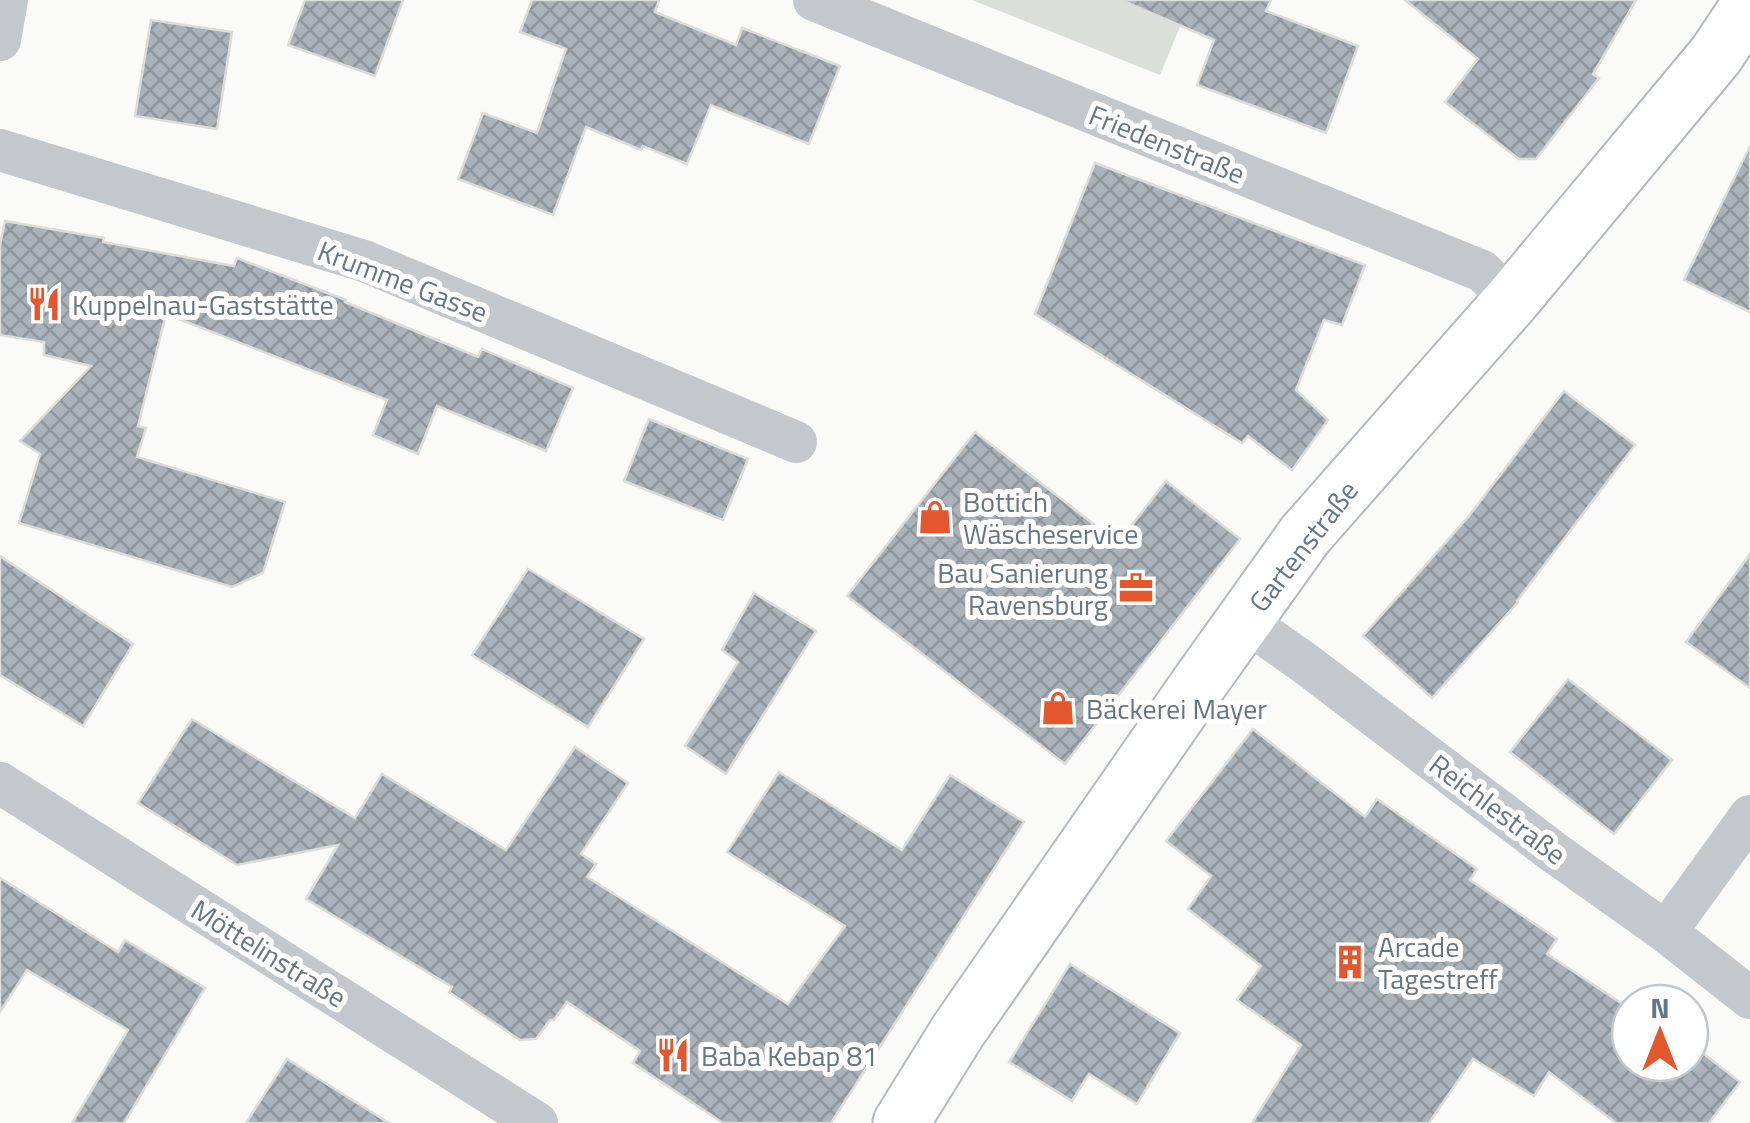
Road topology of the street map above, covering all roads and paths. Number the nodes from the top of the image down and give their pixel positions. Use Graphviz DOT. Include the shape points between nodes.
graph roads {
  1 [pos="7,0"];
  2 [pos="814,0"];
  3 [pos="1750,4"];
  4 [pos="0,40"];
  5 [pos="0,150"];
  6 [pos="1512,300"];
  7 [pos="796,442"];
  8 [pos="1245,621"];
  9 [pos="0,783"];
  10 [pos="1750,816"];
  11 [pos="1666,932"];
  12 [pos="1750,998"];
  13 [pos="537,1123"];
  14 [pos="901,1123"];
  1 -- 4 [label="street"];
  2 -- 6 [label="street, Friedenstraße" via="1482,271"];
  3 -- 6 [label="main road, Gartenstraße"];
  5 -- 7 [label="street, Krumme Gasse" via="364,261"];
  6 -- 8 [label="main road, Gartenstraße" via="1305,534"];
  8 -- 11 [label="street, Reichlestraße"];
  8 -- 14 [label="main road, Gartenstraße"];
  9 -- 13 [label="street, Möttelinstraße"];
  10 -- 11 [label="street"];
  11 -- 12 [label="street, Reichlestraße"];
}
